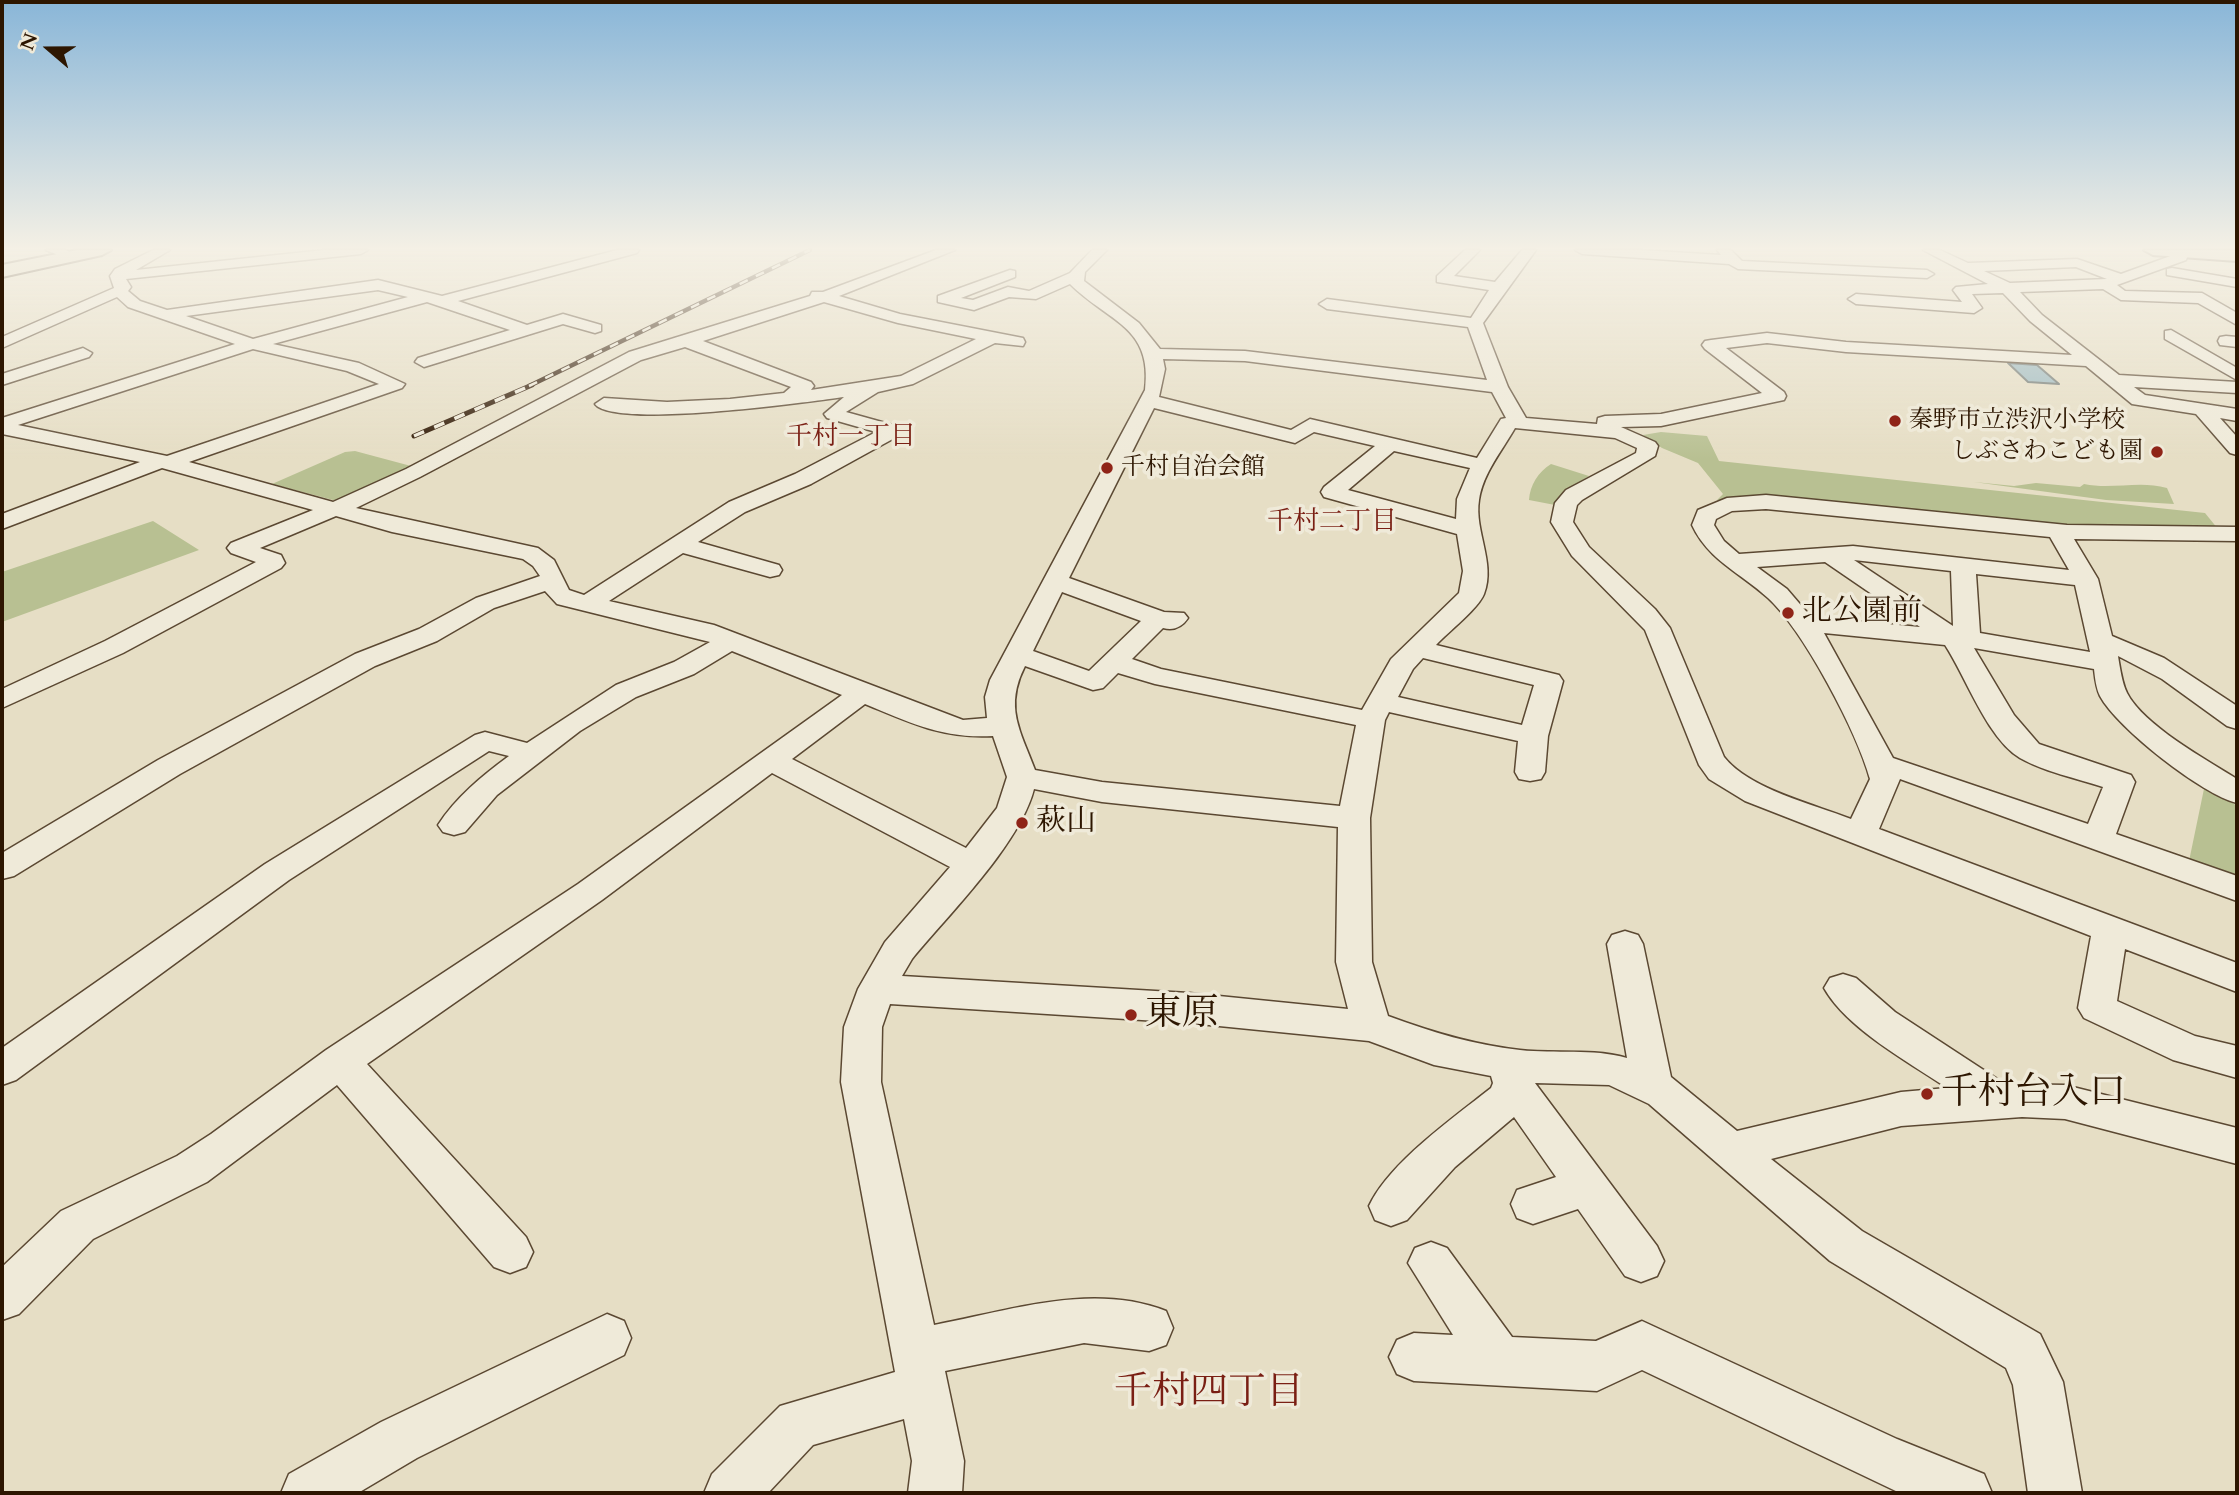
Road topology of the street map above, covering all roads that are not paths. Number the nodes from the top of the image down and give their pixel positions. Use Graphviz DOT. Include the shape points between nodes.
graph roads {
  1 [pos="57,320"];
  2 [pos="185,320"];
  3 [pos="342,320"];
  4 [pos="394,320"];
  5 [pos="495,320"];
  6 [pos="560,320"];
  7 [pos="566,320"];
  8 [pos="758,320"];
  9 [pos="907,320"];
  10 [pos="1125,320"];
  11 [pos="1450,320"];
  12 [pos="1477,320"];
  13 [pos="2038,320"];
  14 [pos="1475,323"];
  15 [pos="595,328"];
  16 [pos="525,330"];
  17 [pos="971,333"];
  18 [pos="2171,335"];
  19 [pos="993,337"];
  20 [pos="686,341"];
  21 [pos="1017,342"];
  22 [pos="2,343"];
  23 [pos="252,344"];
  24 [pos="2151,344"];
  25 [pos="2188,345"];
  26 [pos="289,353"];
  27 [pos="83,354"];
  28 [pos="1156,354"];
  29 [pos="2088,361"];
  30 [pos="424,362"];
  31 [pos="2227,367"];
  32 [pos="2,380"];
  33 [pos="2114,380"];
  34 [pos="1499,387"];
  35 [pos="2237,387"];
  36 [pos="790,397"];
  37 [pos="1151,401"];
  38 [pos="604,404"];
  39 [pos="2203,411"];
  40 [pos="2237,415"];
  41 [pos="1516,419"];
  42 [pos="2,426"];
  43 [pos="38,435"];
  44 [pos="1391,443"];
  45 [pos="2,444"];
  46 [pos="2237,449"];
  47 [pos="165,462"];
  48 [pos="1482,465"];
  49 [pos="335,509"];
  50 [pos="2,522"];
  51 [pos="1470,530"];
  52 [pos="2058,531"];
  53 [pos="2237,534"];
  54 [pos="682,545"];
  55 [pos="1829,554"];
  56 [pos="1735,561"];
  57 [pos="1963,566"];
  58 [pos="770,570"];
  59 [pos="2086,579"];
  60 [pos="553,580"];
  61 [pos="1058,582"];
  62 [pos="586,605"];
  63 [pos="1806,624"];
  64 [pos="1961,639"];
  65 [pos="731,641"];
  66 [pos="1418,648"];
  67 [pos="2102,651"];
  68 [pos="1017,654"];
  69 [pos="1113,662"];
  70 [pos="861,694"];
  71 [pos="2,700"];
  72 [pos="1376,711"];
  73 [pos="2237,720"];
  74 [pos="1004,726"];
  75 [pos="1533,736"];
  76 [pos="530,753"];
  77 [pos="770,760"];
  78 [pos="1881,765"];
  79 [pos="1530,772"];
  80 [pos="1022,777"];
  81 [pos="2231,786"];
  82 [pos="1354,818"];
  83 [pos="454,825"];
  84 [pos="1860,834"];
  85 [pos="2098,839"];
  86 [pos="971,863"];
  87 [pos="2,868"];
  88 [pos="2237,889"];
  89 [pos="2110,930"];
  90 [pos="1625,944"];
  91 [pos="2237,978"];
  92 [pos="1843,988"];
  93 [pos="877,989"];
  94 [pos="1372,1026"];
  95 [pos="340,1061"];
  96 [pos="2237,1062"];
  97 [pos="2,1069"];
  98 [pos="1511,1075"];
  99 [pos="1653,1087"];
  100 [pos="1999,1102"];
  101 [pos="2237,1146"];
  102 [pos="1730,1152"];
  103 [pos="1587,1187"];
  104 [pos="1533,1205"];
  105 [pos="1391,1206"];
  106 [pos="510,1252"];
  107 [pos="1641,1261"];
  108 [pos="1431,1263"];
  109 [pos="2,1298"];
  110 [pos="1149,1328"];
  111 [pos="607,1338"];
  112 [pos="1414,1357"];
  113 [pos="1500,1362"];
  114 [pos="920,1371"];
  115 [pos="307,1493"];
  116 [pos="731,1493"];
  117 [pos="935,1493"];
  118 [pos="1965,1493"];
  119 [pos="2056,1493"];
  1 -- 22 [label="street"];
  2 -- 23 [label="street"];
  3 -- 23 [label="street"];
  4 -- 26 [label="street"];
  5 -- 16 [label="street"];
  6 -- 16 [label="street"];
  7 -- 15 [label="street"];
  8 -- 20 [label="street"];
  9 -- 17 [label="street"];
  10 -- 28 [label="street"];
  11 -- 14 [label="street"];
  12 -- 14 [label="street"];
  13 -- 29 [label="street"];
  14 -- 34 [label="street"];
  16 -- 30 [label="street"];
  17 -- 19 [label="street"];
  17 -- 36 [label="street" via="856,390"];
  18 -- 25 [label="street"];
  19 -- 21 [label="street"];
  19 -- 54 [label="street" via="907,380 872,388 838,408 834,414 838,416 893,431 803,479 737,507"];
  20 -- 36 [label="street" via="805,386"];
  20 -- 49 [label="street" via="635,356 480,439"];
  23 -- 26 [label="street"];
  23 -- 42 [label="street"];
  24 -- 25 [label="street"];
  25 -- 31 [label="street"];
  26 -- 47 [label="street" via="353,367 396,384"];
  27 -- 32 [label="street"];
  28 -- 34 [label="street" via="1245,356"];
  28 -- 37 [label="street"];
  29 -- 33 [label="street"];
  29 -- 41 [label="street" via="1767,338 1711,345 1777,396 1661,420"];
  33 -- 35 [label="street"];
  33 -- 39 [label="street" via="2148,404"];
  34 -- 41 [label="street"];
  36 -- 38 [label="street" via="666,410"];
  37 -- 44 [label="street" via="1295,437 1310,425"];
  37 -- 61 [label="street"];
  39 -- 40 [label="street"];
  39 -- 46 [label="street"];
  41 -- 48 [label="street" via="1508,423"];
  41 -- 84 [label="street" via="1542,428 1619,434 1648,446 1645,456 1566,503 1562,522 1567,534 1657,628 1703,745 1720,772 1756,794"];
  42 -- 43 [label="street"];
  43 -- 45 [label="street"];
  43 -- 47 [label="street"];
  44 -- 48 [label="street"];
  44 -- 51 [label="street" via="1332,492"];
  47 -- 49 [label="street"];
  47 -- 50 [label="street"];
  48 -- 51 [label="street" via="1468,501"];
  49 -- 60 [label="street" via="530,553 542,558"];
  49 -- 71 [label="street" via="239,548 273,560 267,569"];
  51 -- 66 [label="street" via="1476,559 1471,595"];
  52 -- 53 [label="street"];
  52 -- 56 [label="street" via="1745,502 1720,507 1703,520 1710,540"];
  52 -- 59 [label="street"];
  54 -- 58 [label="street"];
  54 -- 62 [label="street"];
  55 -- 56 [label="street"];
  55 -- 57 [label="street"];
  55 -- 64 [label="street"];
  56 -- 63 [label="street"];
  57 -- 59 [label="street"];
  57 -- 64 [label="street"];
  59 -- 67 [label="street"];
  60 -- 62 [label="street" via="558,594"];
  60 -- 87 [label="street" via="485,603 428,635 365,660 169,767"];
  61 -- 68 [label="street"];
  61 -- 69 [label="street" via="1169,616"];
  62 -- 65 [label="street" via="672,622"];
  63 -- 64 [label="street"];
  63 -- 78 [label="street"];
  64 -- 67 [label="street"];
  64 -- 85 [label="street" via="1994,705 2026,750 2120,782"];
  65 -- 70 [label="street"];
  65 -- 76 [label="street" via="684,668 626,691"];
  66 -- 72 [label="street" via="1401,665"];
  66 -- 75 [label="street" via="1549,681"];
  67 -- 73 [label="street" via="2120,646 2196,687"];
  67 -- 81 [label="street" via="2113,694 2124,709 2161,743"];
  68 -- 69 [label="street" via="1093,682"];
  68 -- 74 [label="street" via="999,698"];
  69 -- 72 [label="street" via="1155,676 1210,681"];
  70 -- 74 [label="street" via="945,726"];
  70 -- 77 [label="street"];
  72 -- 75 [label="street"];
  72 -- 82 [label="street"];
  74 -- 80 [label="street"];
  75 -- 79 [label="street"];
  76 -- 83 [label="street" via="486,788"];
  76 -- 97 [label="street" via="485,741 304,854"];
  77 -- 86 [label="street"];
  77 -- 95 [label="street" via="590,892"];
  78 -- 84 [label="street" via="1885,779"];
  78 -- 85 [label="street"];
  80 -- 82 [label="street" via="1102,792"];
  80 -- 86 [label="street" via="1013,809"];
  82 -- 94 [label="street" via="1354,962"];
  84 -- 89 [label="street"];
  85 -- 88 [label="street"];
  86 -- 93 [label="street" via="898,951"];
  89 -- 91 [label="street"];
  89 -- 96 [label="street" via="2096,1008 2187,1049"];
  90 -- 99 [label="street"];
  92 -- 100 [label="street" via="1881,1023"];
  93 -- 94 [label="street" via="1189,1008"];
  93 -- 114 [label="street" via="863,1027 861,1082"];
  94 -- 98 [label="street"];
  95 -- 106 [label="street"];
  95 -- 109 [label="street" via="192,1169 77,1225"];
  98 -- 99 [label="street" via="1609,1069"];
  98 -- 103 [label="street"];
  98 -- 105 [label="street" via="1505,1100 1440,1154"];
  99 -- 102 [label="street"];
  100 -- 101 [label="street" via="2065,1102"];
  100 -- 102 [label="street" via="1901,1109"];
  102 -- 119 [label="street" via="1846,1246 2023,1351 2038,1382"];
  103 -- 104 [label="street"];
  103 -- 107 [label="street"];
  108 -- 113 [label="street"];
  110 -- 114 [label="street" via="1084,1320"];
  111 -- 115 [label="street" via="399,1440"];
  112 -- 113 [label="street"];
  113 -- 118 [label="street" via="1597,1366 1642,1345 1883,1460"];
  114 -- 116 [label="street" via="798,1424"];
  114 -- 117 [label="street" via="938,1461"];
}
